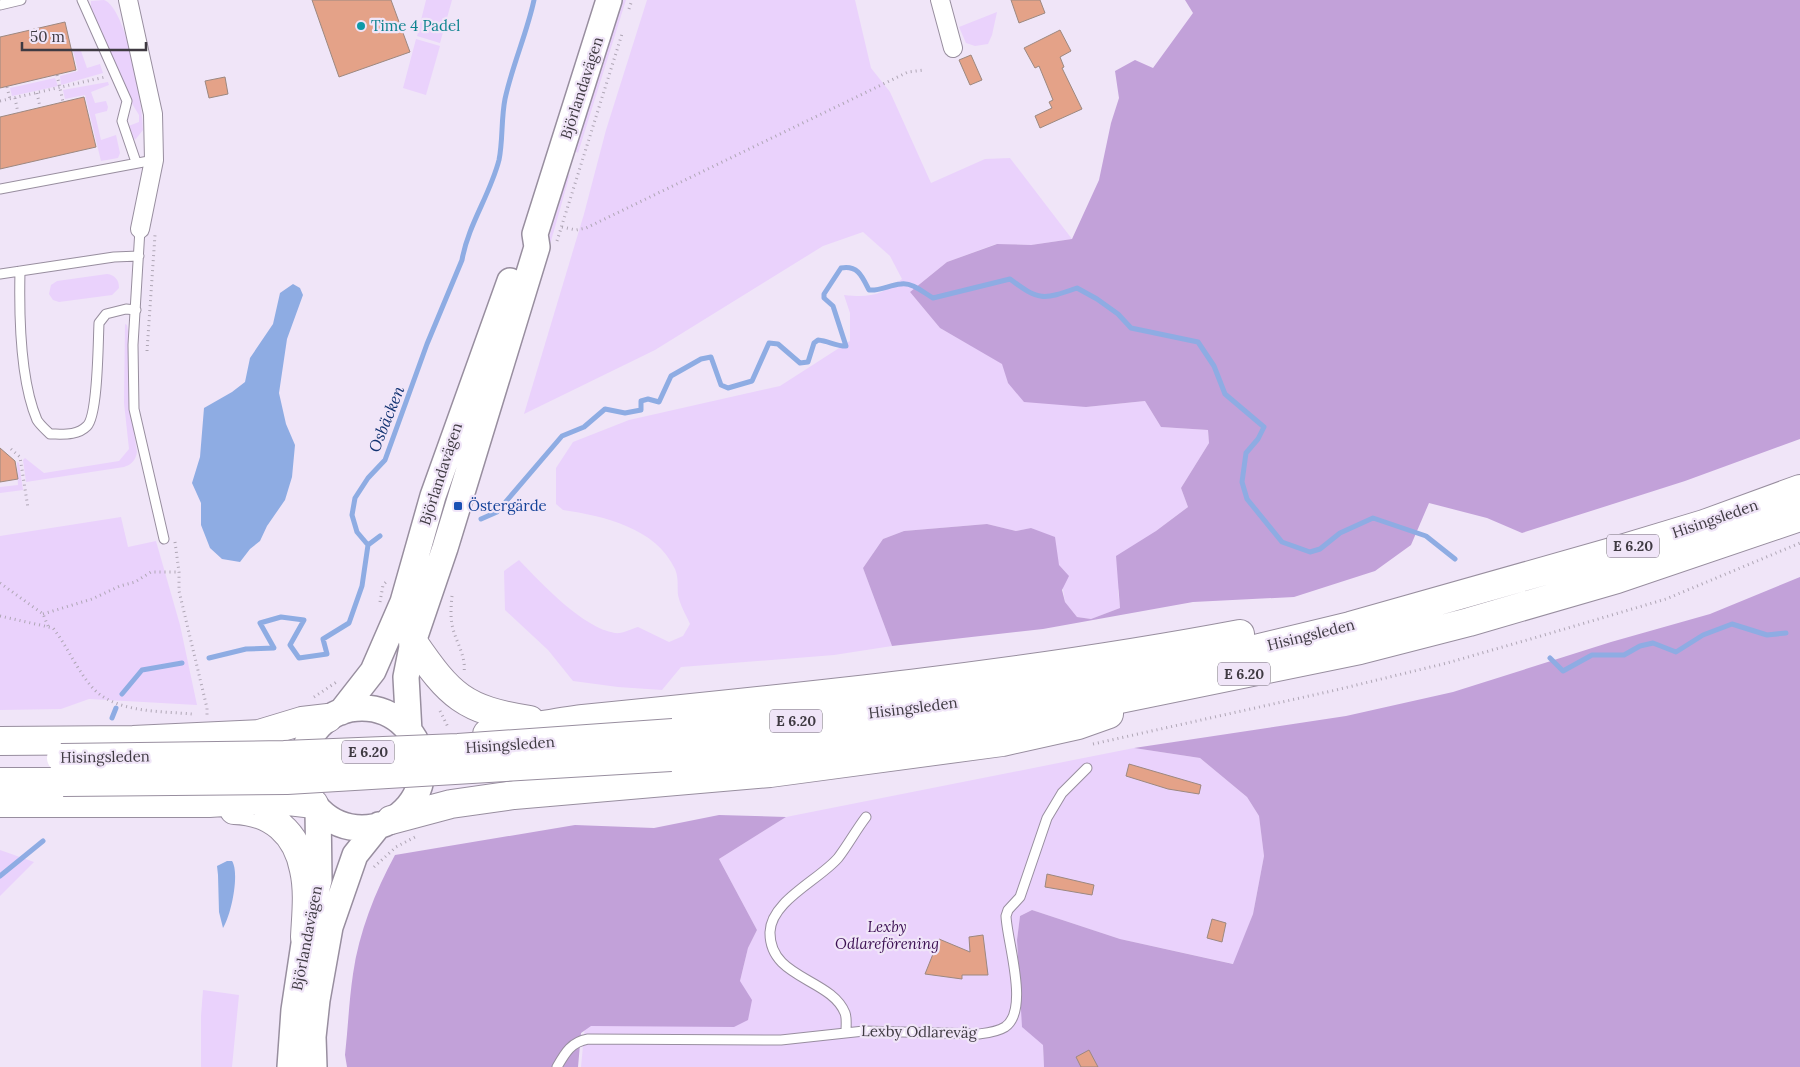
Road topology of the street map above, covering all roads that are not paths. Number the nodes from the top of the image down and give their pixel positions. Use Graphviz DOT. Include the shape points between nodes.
graph roads {
  1 [pos="20,0"];
  2 [pos="82,0"];
  3 [pos="128,0"];
  4 [pos="609,0"];
  5 [pos="940,0"];
  6 [pos="0,5"];
  7 [pos="953,48"];
  8 [pos="154,160"];
  9 [pos="136,162"];
  10 [pos="0,189"];
  11 [pos="141,222"];
  12 [pos="536,234"];
  13 [pos="139,256"];
  14 [pos="20,271"];
  15 [pos="0,274"];
  16 [pos="136,310"];
  17 [pos="1800,489"];
  18 [pos="1800,517"];
  19 [pos="164,539"];
  20 [pos="1463,594"];
  21 [pos="413,642"];
  22 [pos="1182,687"];
  23 [pos="335,715"];
  24 [pos="549,723"];
  25 [pos="411,735"];
  26 [pos="0,741"];
  27 [pos="672,745"];
  28 [pos="0,758"];
  29 [pos="1087,768"];
  30 [pos="0,782"];
  31 [pos="0,803"];
  32 [pos="209,803"];
  33 [pos="316,807"];
  34 [pos="866,817"];
  35 [pos="385,823"];
  36 [pos="305,937"];
  37 [pos="846,1032"];
  38 [pos="290,1067"];
  39 [pos="314,1067"];
  40 [pos="557,1067"];
  1 -- 6 [label="lane"];
  2 -- 9 [label="lane" via="127,101 122,121"];
  3 -- 8 [label="street" via="153,114"];
  4 -- 12 [label="street, Björlandavägen"];
  5 -- 7 [label="street"];
  8 -- 9 [label="lane"];
  8 -- 11 [label="street"];
  9 -- 10 [label="lane"];
  11 -- 13 [label="lane"];
  12 -- 21 [label="street, Björlandavägen" via="537,247 448,540"];
  12 -- 23 [label="street, Björlandavägen" via="524,243 469,392 433,496 403,602 373,671"];
  13 -- 14 [label="lane"];
  13 -- 16 [label="lane"];
  14 -- 15 [label="lane"];
  14 -- 16 [label="lane" via="22,347 30,391 38,421 50,434 72,435 88,426 94,410 99,323 106,314 126,308"];
  16 -- 19 [label="lane" via="134,409"];
  17 -- 20 [label="highway, Hisingsleden / E 6.20" via="1704,524"];
  18 -- 22 [label="highway, Hisingsleden / E 6.20" via="1687,556 1469,622 1360,650"];
  20 -- 24 [label="highway" via="1140,653 820,694"];
  20 -- 27 [label="highway, Hisingsleden / E 6.20" via="1350,626 1176,668"];
  21 -- 24 [label="highway" via="438,679 477,708"];
  21 -- 25 [label="street, Björlandavägen" via="406,677"];
  22 -- 27 [label="highway, Hisingsleden / E 6.20" via="1105,702 866,736"];
  22 -- 35 [label="highway" via="1078,725 1002,742 770,773 514,795 452,804"];
  23 -- 25 [label="street" via="356,708 378,710 399,721"];
  23 -- 26 [label="highway" via="259,734 133,740"];
  23 -- 33 [label="street" via="309,740 303,758 302,777"];
  24 -- 25 [label="highway" via="532,729 448,738"];
  25 -- 35 [label="street" via="421,763 419,784 411,802"];
  27 -- 28 [label="highway, Hisingsleden / E 6.20, bridge"];
  27 -- 30 [label="highway, Hisingsleden / E 6.20, bridge" via="287,780"];
  29 -- 37 [label="lane, Lexby Odlareväg" via="1062,793 1048,818 1020,897 1006,916 1017,1003 1013,1018 1005,1027 979,1034"];
  31 -- 32 [label="highway"];
  32 -- 33 [label="highway" via="271,799"];
  32 -- 36 [label="highway" via="227,809 262,813 284,828 304,870"];
  33 -- 35 [label="street" via="346,826 363,828"];
  33 -- 36 [label="street, Björlandavägen" via="319,880"];
  34 -- 37 [label="lane" via="837,858 786,902 777,913 770,931 772,947 788,968 839,1004 845,1013"];
  35 -- 39 [label="street, Björlandavägen" via="355,855 330,927 317,1000"];
  36 -- 38 [label="street, Björlandavägen" via="294,1010"];
  37 -- 40 [label="lane, Lexby Odlareväg" via="781,1040 588,1039 569,1048"];
}
